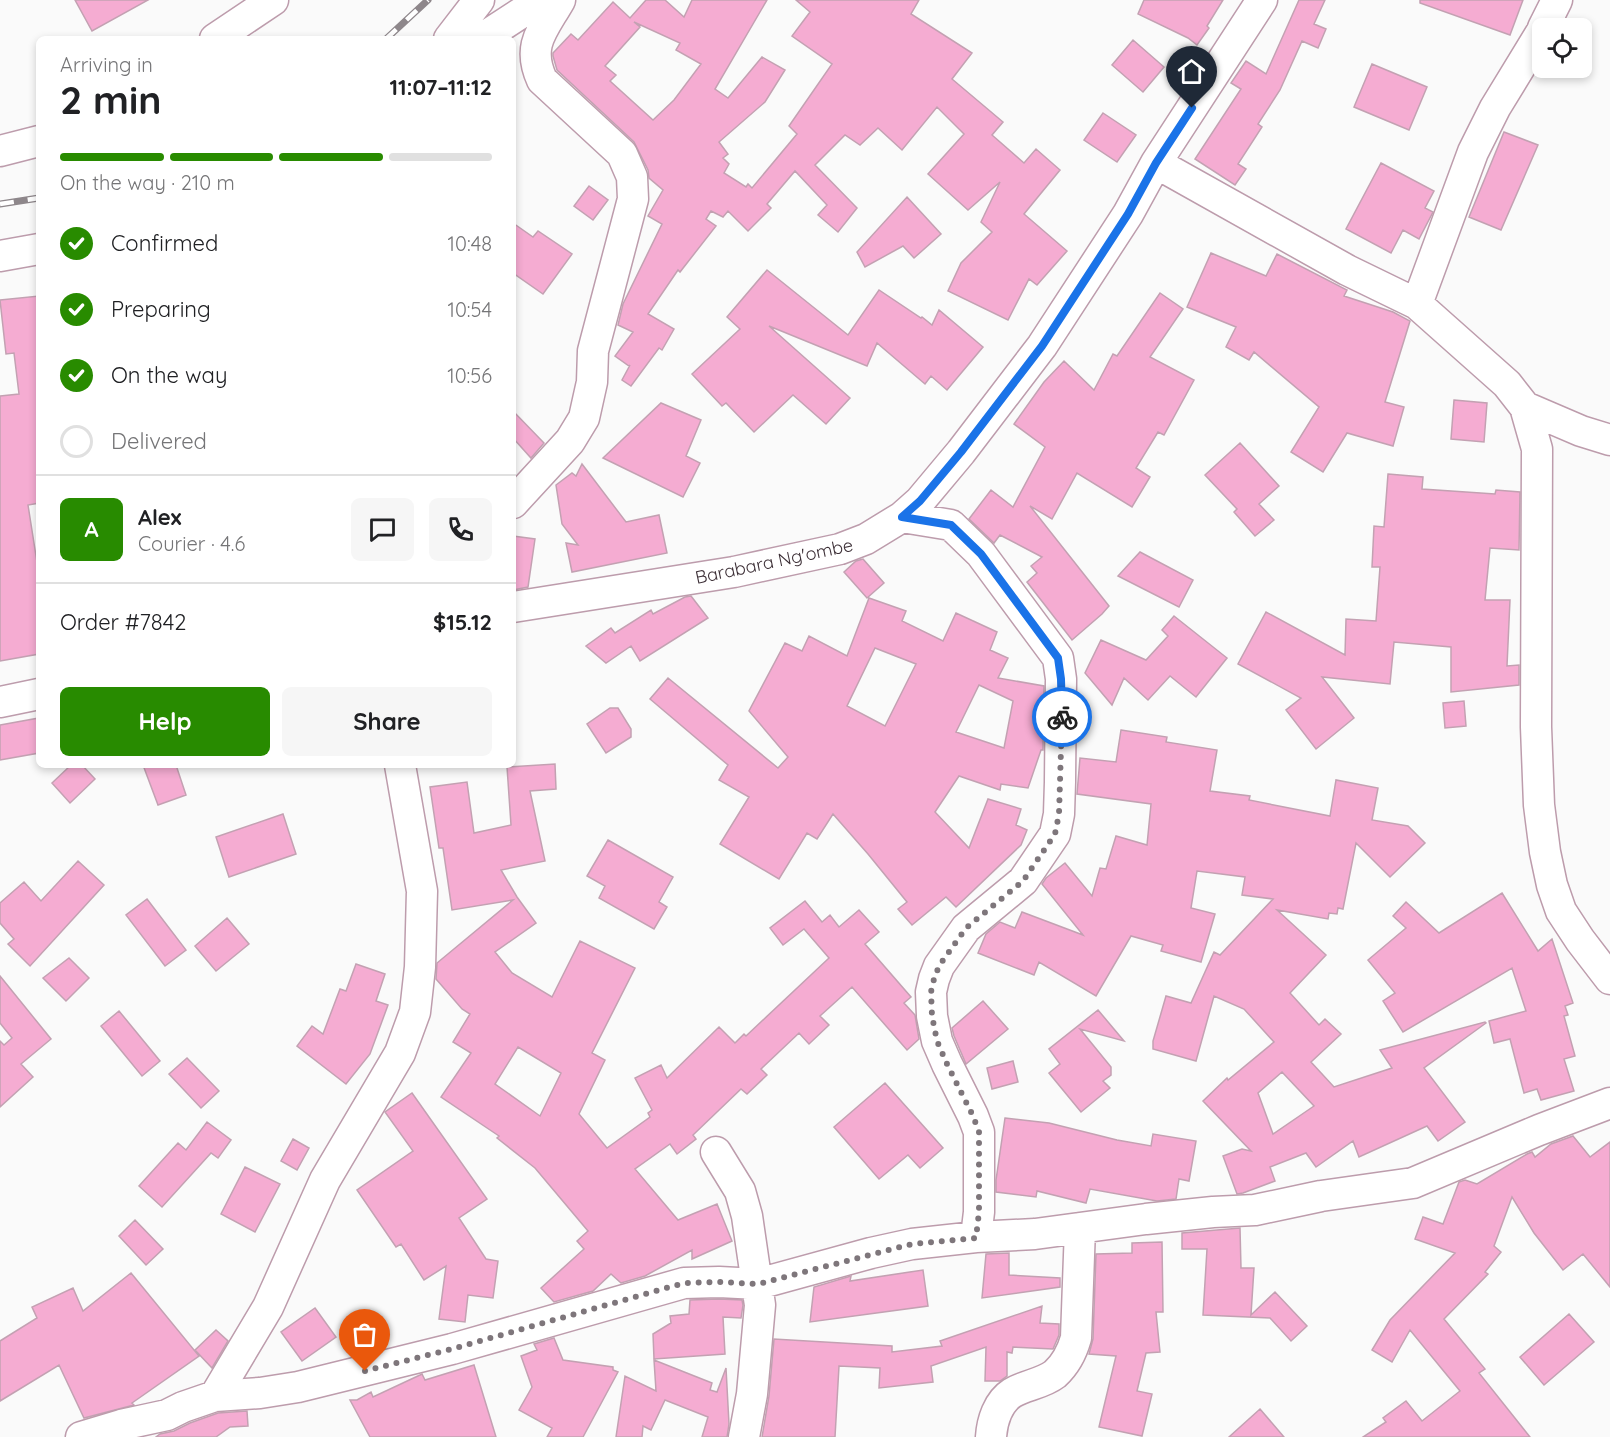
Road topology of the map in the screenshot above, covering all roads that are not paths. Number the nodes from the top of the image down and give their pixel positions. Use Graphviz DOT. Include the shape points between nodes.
graph roads {
  1 [pos="273,0"];
  2 [pos="480,0"];
  3 [pos="541,0"];
  4 [pos="560,0"];
  5 [pos="1262,0"];
  6 [pos="1557,0"];
  7 [pos="1549,18"];
  8 [pos="219,36"];
  9 [pos="451,36"];
  10 [pos="486,36"];
  11 [pos="1532,48"];
  12 [pos="36,142"];
  13 [pos="0,151"];
  14 [pos="1156,163"];
  15 [pos="36,250"];
  16 [pos="0,256"];
  17 [pos="1417,304"];
  18 [pos="1525,407"];
  19 [pos="1610,440"];
  20 [pos="516,500"];
  21 [pos="902,517"];
  22 [pos="516,607"];
  23 [pos="36,695"];
  24 [pos="0,702"];
  25 [pos="401,768"];
  26 [pos="1610,980"];
  27 [pos="1610,1103"];
  28 [pos="716,1152"];
  29 [pos="1080,1228"];
  30 [pos="976,1238"];
  31 [pos="758,1284"];
  32 [pos="215,1396"];
  33 [pos="174,1426"];
  34 [pos="81,1437"];
  35 [pos="744,1437"];
  36 [pos="991,1437"];
  1 -- 8 [label="street"];
  2 -- 9 [label="street"];
  3 -- 10 [label="street"];
  4 -- 20 [label="street" via="536,42 537,69 542,80 622,154 632,177 633,199 592,351 592,382 584,418 570,441"];
  5 -- 14 [label="street, Barabara Ng'ombe"];
  6 -- 7 [label="street"];
  11 -- 17 [label="street" via="1473,152"];
  12 -- 13 [label="street"];
  14 -- 17 [label="street" via="1347,270"];
  14 -- 21 [label="street, Barabara Ng'ombe" via="1128,214 1042,346 961,452"];
  15 -- 16 [label="street"];
  17 -- 18 [label="street" via="1507,384"];
  18 -- 19 [label="street"];
  18 -- 26 [label="street" via="1537,449 1536,727 1545,852 1561,911"];
  21 -- 22 [label="street, Barabara Ng'ombe" via="866,539 840,549 734,572"];
  21 -- 30 [label="street" via="951,525 981,554 1058,658 1061,679 1059,814 1055,834 1023,881 966,928 939,966 931,992 937,1041 979,1132"];
  23 -- 24 [label="street"];
  25 -- 32 [label="street" via="422,891 415,1012 400,1053 326,1179 268,1307"];
  27 -- 29 [label="street" via="1413,1183 1255,1209"];
  28 -- 31 [label="street" via="740,1191"];
  29 -- 30 [label="street"];
  29 -- 36 [label="street" via="1076,1338 1072,1351 1054,1375 1012,1393 1001,1403"];
  30 -- 31 [label="street" via="912,1244"];
  31 -- 32 [label="street" via="684,1283 452,1349 310,1384"];
  31 -- 35 [label="street" via="760,1305 752,1394"];
  32 -- 33 [label="street" via="183,1407"];
  33 -- 34 [label="street" via="121,1425"];
}
